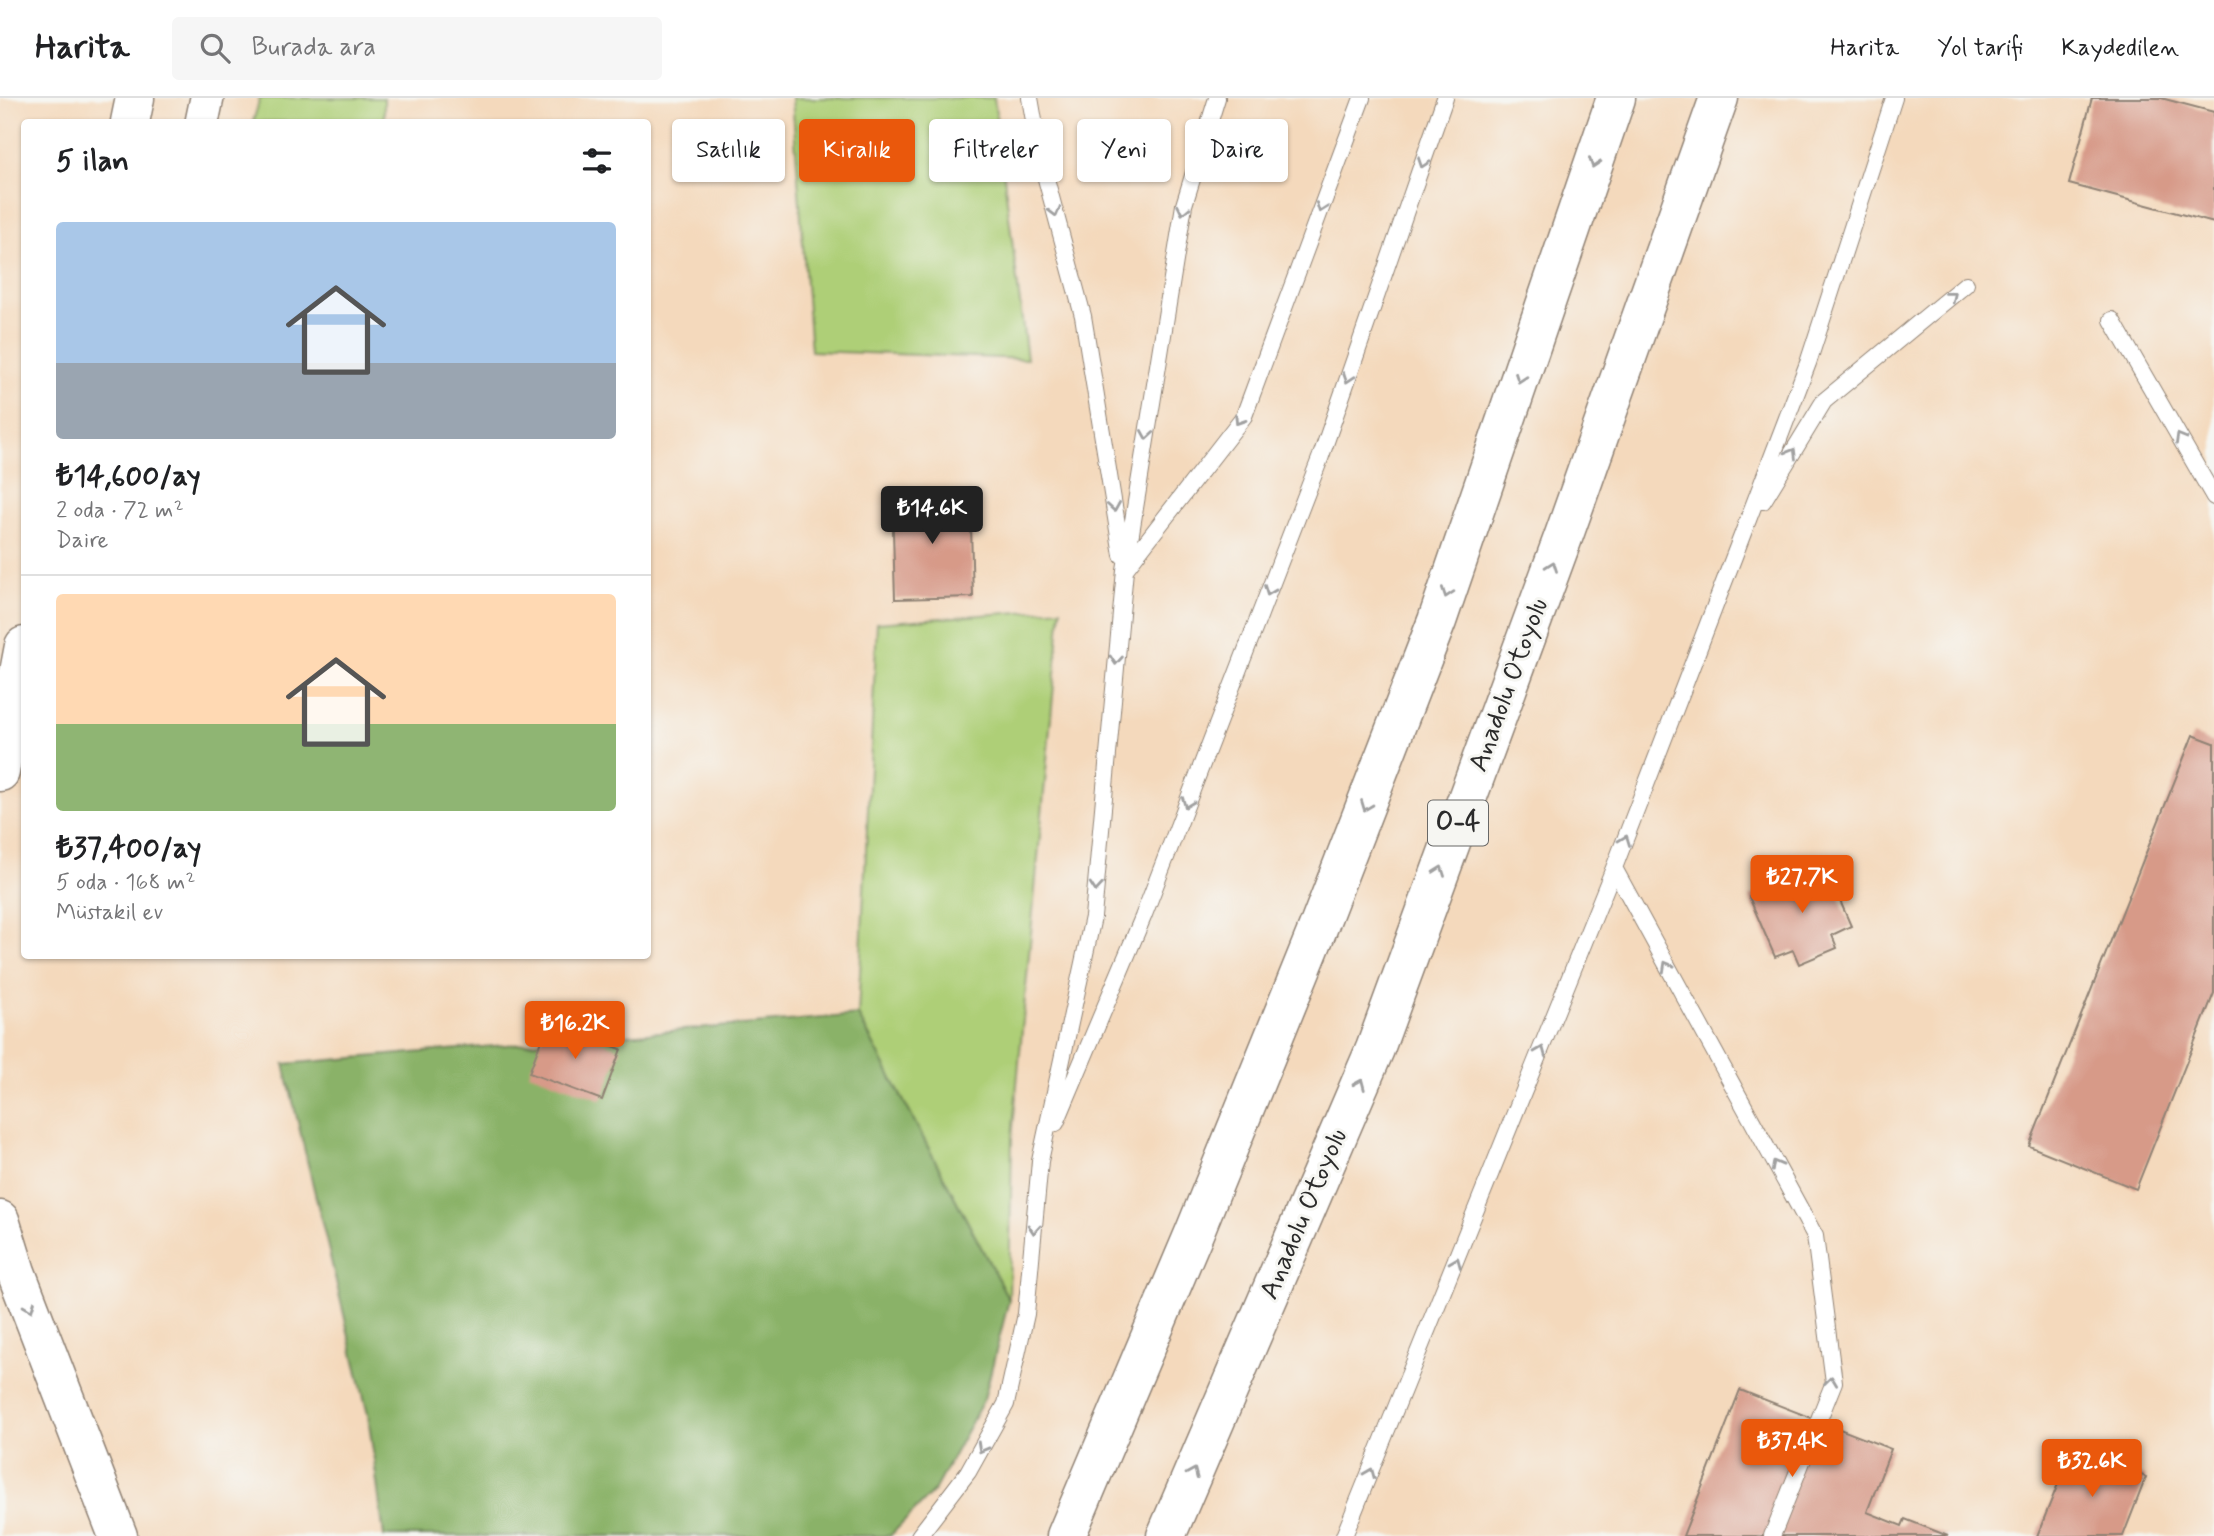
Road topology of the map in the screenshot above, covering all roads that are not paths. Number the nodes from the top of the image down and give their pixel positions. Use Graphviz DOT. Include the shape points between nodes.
graph roads {
  1 [pos="135,98"];
  2 [pos="207,98"];
  3 [pos="1030,98"];
  4 [pos="1217,98"];
  5 [pos="1362,98"];
  6 [pos="1445,98"];
  7 [pos="1616,98"];
  8 [pos="1719,98"];
  9 [pos="1894,98"];
  10 [pos="131,119"];
  11 [pos="203,119"];
  12 [pos="1966,284"];
  13 [pos="2112,320"];
  14 [pos="2214,497"];
  15 [pos="1744,533"];
  16 [pos="1125,570"];
  17 [pos="21,662"];
  18 [pos="0,772"];
  19 [pos="1614,868"];
  20 [pos="1040,1161"];
  21 [pos="0,1220"];
  22 [pos="118,1536"];
  23 [pos="919,1536"];
  24 [pos="1066,1536"];
  25 [pos="1166,1536"];
  26 [pos="1344,1536"];
  27 [pos="1772,1536"];
  1 -- 10 [label="main road"];
  2 -- 11 [label="street"];
  3 -- 16 [label="lane, one-way" via="1041,160 1083,316"];
  4 -- 16 [label="lane, one-way" via="1184,205"];
  5 -- 16 [label="lane, one-way" via="1244,416"];
  6 -- 20 [label="lane, one-way" via="1321,456 1143,917"];
  7 -- 24 [label="main road, one-way" via="1437,621 1318,928"];
  25 -- 8 [label="main road, Anadolu Otoyolu / O-4, one-way" via="1375,1049"];
  9 -- 15 [label="lane" via="1808,363"];
  15 -- 12 [label="lane, one-way" via="1824,401"];
  14 -- 13 [label="lane, one-way"];
  19 -- 15 [label="lane, one-way"];
  16 -- 20 [label="lane, one-way" via="1093,917"];
  17 -- 18 [label="main road"];
  26 -- 19 [label="lane, one-way"];
  27 -- 19 [label="lane, one-way" via="1834,1382 1815,1236"];
  20 -- 23 [label="lane, one-way" via="1026,1314 1006,1404 968,1472"];
  21 -- 22 [label="main road, one-way"];
}
